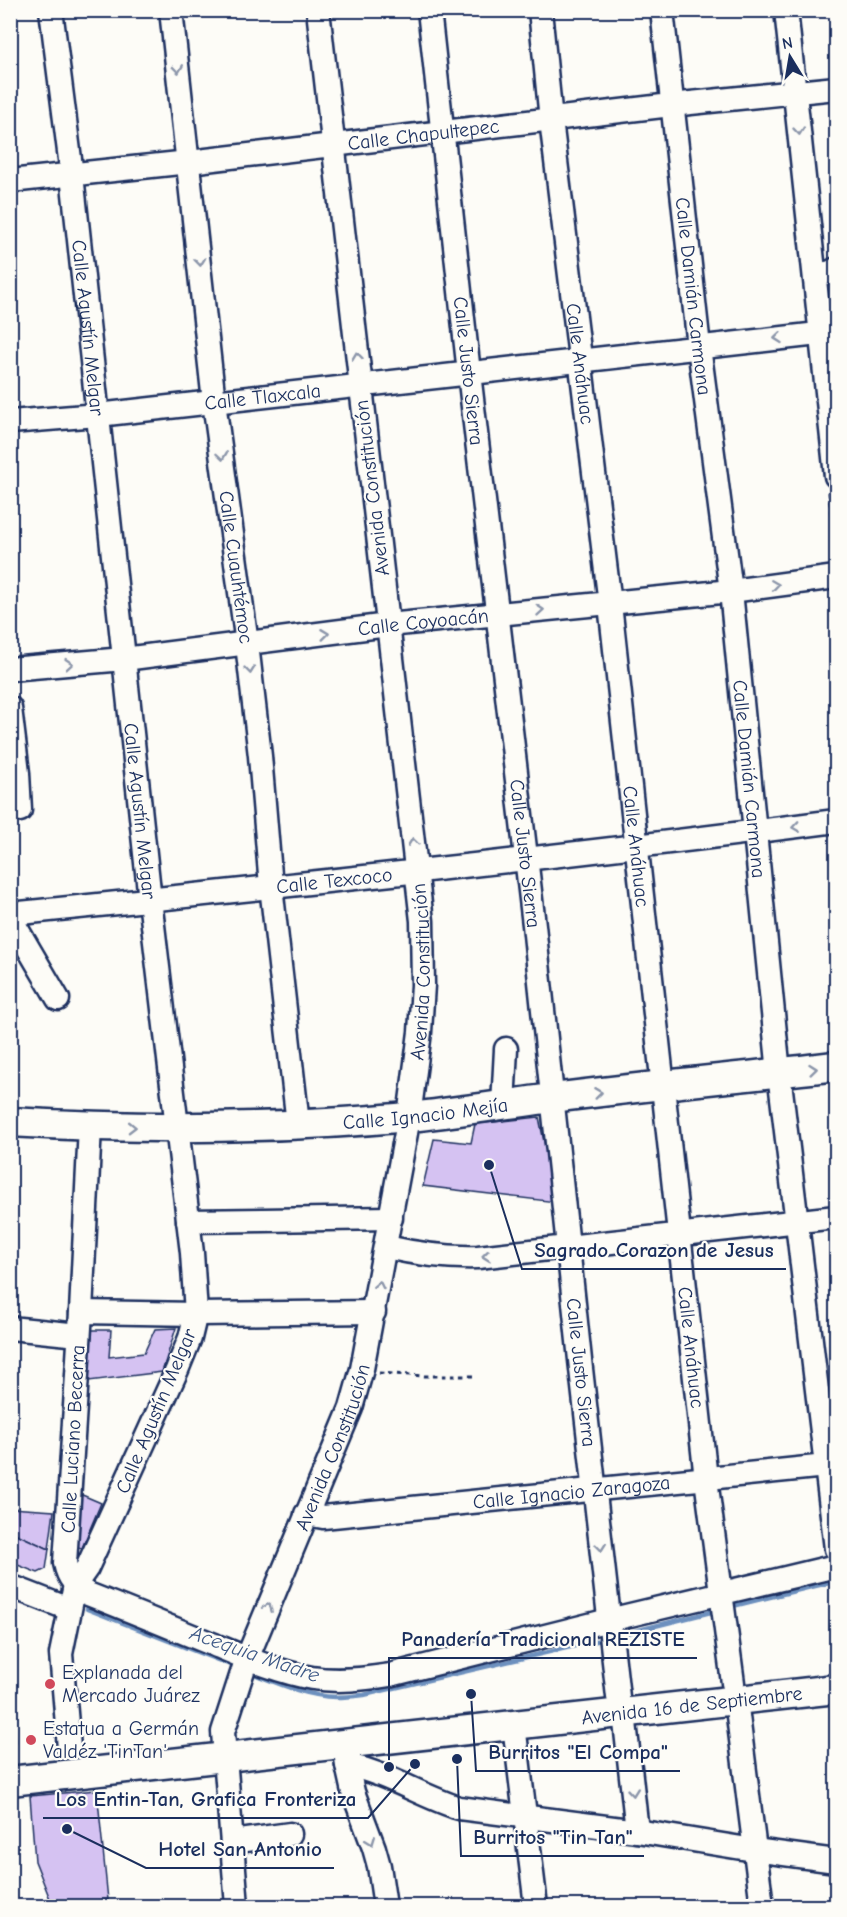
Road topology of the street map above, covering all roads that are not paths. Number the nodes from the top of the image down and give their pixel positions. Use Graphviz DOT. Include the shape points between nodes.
graph roads {
  1 [pos="51,10"];
  2 [pos="171,10"];
  3 [pos="318,10"];
  4 [pos="429,10"];
  5 [pos="540,10"];
  6 [pos="662,10"];
  7 [pos="786,10"];
  8 [pos="837,88"];
  9 [pos="795,93"];
  10 [pos="671,105"];
  11 [pos="551,120"];
  12 [pos="442,132"];
  13 [pos="333,145"];
  14 [pos="189,162"];
  15 [pos="72,175"];
  16 [pos="10,181"];
  17 [pos="837,269"];
  18 [pos="815,275"];
  19 [pos="828,333"];
  20 [pos="699,347"];
  21 [pos="580,362"];
  22 [pos="469,374"];
  23 [pos="361,385"];
  24 [pos="214,402"];
  25 [pos="98,416"];
  26 [pos="10,422"];
  27 [pos="837,477"];
  28 [pos="837,577"];
  29 [pos="730,591"];
  30 [pos="610,604"];
  31 [pos="498,614"];
  32 [pos="388,625"];
  33 [pos="247,644"];
  34 [pos="124,659"];
  35 [pos="10,669"];
  36 [pos="10,708"];
  37 [pos="20,810"];
  38 [pos="837,822"];
  39 [pos="755,833"];
  40 [pos="636,846"];
  41 [pos="527,858"];
  42 [pos="416,870"];
  43 [pos="271,886"];
  44 [pos="150,900"];
  45 [pos="10,916"];
  46 [pos="58,999"];
  47 [pos="506,1049"];
  48 [pos="837,1066"];
  49 [pos="779,1073"];
  50 [pos="662,1085"];
  51 [pos="552,1098"];
  52 [pos="503,1105"];
  53 [pos="410,1117"];
  54 [pos="10,1122"];
  55 [pos="298,1124"];
  56 [pos="90,1126"];
  57 [pos="177,1128"];
  58 [pos="837,1217"];
  59 [pos="391,1218"];
  60 [pos="188,1221"];
  61 [pos="796,1221"];
  62 [pos="680,1234"];
  63 [pos="386,1247"];
  64 [pos="568,1247"];
  65 [pos="81,1312"];
  66 [pos="374,1312"];
  67 [pos="196,1313"];
  68 [pos="10,1328"];
  69 [pos="79,1335"];
  70 [pos="831,1466"];
  71 [pos="706,1479"];
  72 [pos="595,1488"];
  73 [pos="306,1514"];
  74 [pos="837,1549"];
  75 [pos="837,1566"];
  76 [pos="75,1585"];
  77 [pos="10,1586"];
  78 [pos="722,1596"];
  79 [pos="69,1609"];
  80 [pos="610,1631"];
  81 [pos="247,1660"];
  82 [pos="837,1671"];
  83 [pos="837,1689"];
  84 [pos="735,1691"];
  85 [pos="621,1705"];
  86 [pos="514,1725"];
  87 [pos="69,1748"];
  88 [pos="223,1750"];
  89 [pos="346,1754"];
  90 [pos="10,1763"];
  91 [pos="10,1781"];
  92 [pos="525,1816"];
  93 [pos="638,1831"];
  94 [pos="290,1834"];
  95 [pos="232,1842"];
  96 [pos="754,1850"];
  97 [pos="837,1861"];
  98 [pos="237,1906"];
  99 [pos="385,1906"];
  100 [pos="536,1906"];
  101 [pos="762,1906"];
  1 -- 15 [label="street, Calle Agustín Melgar"];
  2 -- 14 [label="street, Calle Cuauhtémoc, one-way"];
  3 -- 13 [label="street, Avenida Constitución"];
  4 -- 12 [label="street, Calle Justo Sierra"];
  5 -- 11 [label="street, Calle Anáhuac"];
  6 -- 10 [label="street, Calle Damián Carmona"];
  7 -- 9 [label="street"];
  8 -- 9 [label="street, Calle Chapultepec"];
  9 -- 10 [label="street, Calle Chapultepec"];
  9 -- 18 [label="street, one-way"];
  10 -- 11 [label="street, Calle Chapultepec"];
  10 -- 20 [label="street, Calle Damián Carmona"];
  11 -- 12 [label="street, Calle Chapultepec"];
  11 -- 21 [label="street, Calle Anáhuac"];
  12 -- 13 [label="street, Calle Chapultepec"];
  12 -- 22 [label="street, Calle Justo Sierra"];
  13 -- 14 [label="street, Calle Chapultepec"];
  23 -- 13 [label="street, Avenida Constitución, one-way"];
  14 -- 15 [label="street, Calle Chapultepec"];
  14 -- 24 [label="street, Calle Cuauhtémoc, one-way"];
  15 -- 16 [label="street, Calle Chapultepec"];
  15 -- 25 [label="street, Calle Agustín Melgar"];
  17 -- 18 [label="street"];
  18 -- 19 [label="street"];
  19 -- 20 [label="street, Calle Tlaxcala, one-way"];
  19 -- 27 [label="street"];
  20 -- 21 [label="street, Calle Tlaxcala"];
  20 -- 29 [label="street, Calle Damián Carmona"];
  21 -- 22 [label="street, Calle Tlaxcala"];
  21 -- 30 [label="street, Calle Anáhuac"];
  22 -- 23 [label="street, Calle Tlaxcala"];
  22 -- 31 [label="street, Calle Justo Sierra"];
  23 -- 24 [label="street, Calle Tlaxcala"];
  23 -- 32 [label="street, Avenida Constitución"];
  24 -- 25 [label="street, Calle Tlaxcala"];
  24 -- 33 [label="street, Calle Cuauhtémoc, one-way"];
  25 -- 26 [label="street, Calle Tlaxcala"];
  25 -- 34 [label="street, Calle Agustín Melgar"];
  29 -- 28 [label="street, Calle Coyoacán, one-way"];
  29 -- 30 [label="street, Calle Coyoacán"];
  29 -- 39 [label="street, Calle Damián Carmona"];
  31 -- 30 [label="street, Calle Coyoacán, one-way"];
  30 -- 40 [label="street, Calle Anáhuac"];
  31 -- 32 [label="street, Calle Coyoacán"];
  31 -- 41 [label="street, Calle Justo Sierra"];
  33 -- 32 [label="street, Calle Coyoacán, one-way"];
  42 -- 32 [label="street, Avenida Constitución, one-way"];
  33 -- 34 [label="street, Calle Coyoacán"];
  33 -- 43 [label="street, Calle Cuauhtémoc, one-way"];
  35 -- 34 [label="street, Calle Coyoacán, one-way"];
  34 -- 44 [label="street, Calle Agustín Melgar"];
  36 -- 37 [label="street"];
  38 -- 39 [label="street, Calle Texcoco, one-way"];
  39 -- 40 [label="street, Calle Texcoco"];
  39 -- 49 [label="street, Calle Damián Carmona"];
  40 -- 41 [label="street, Calle Texcoco"];
  40 -- 50 [label="street, Calle Anáhuac"];
  41 -- 42 [label="street, Calle Texcoco"];
  41 -- 51 [label="street, Calle Justo Sierra"];
  42 -- 43 [label="street, Calle Texcoco"];
  42 -- 53 [label="street, Avenida Constitución" via="423,986"];
  43 -- 44 [label="street, Calle Texcoco"];
  43 -- 55 [label="street, Calle Cuauhtémoc"];
  44 -- 45 [label="street, Calle Texcoco"];
  44 -- 57 [label="street, Calle Agustín Melgar"];
  45 -- 46 [label="street"];
  47 -- 52 [label="street"];
  49 -- 48 [label="main road, Calle Ignacio Mejía, one-way"];
  49 -- 50 [label="main road, Calle Ignacio Mejía"];
  49 -- 61 [label="street, Calle Damián Carmona"];
  51 -- 50 [label="main road, Calle Ignacio Mejía, one-way"];
  50 -- 62 [label="street, Calle Anáhuac"];
  51 -- 52 [label="main road, Calle Ignacio Mejía"];
  51 -- 64 [label="street, Calle Justo Sierra"];
  52 -- 53 [label="main road, Calle Ignacio Mejía"];
  53 -- 55 [label="main road, Calle Ignacio Mejía"];
  53 -- 59 [label="street, Avenida Constitución"];
  54 -- 56 [label="main road, Calle Ignacio Mejía"];
  55 -- 57 [label="main road, Calle Ignacio Mejía"];
  56 -- 57 [label="main road, Calle Ignacio Mejía, one-way"];
  56 -- 65 [label="street, Calle Luciano Becerra"];
  57 -- 60 [label="street, Calle Agustín Melgar"];
  58 -- 61 [label="street"];
  59 -- 60 [label="street"];
  59 -- 63 [label="street, Avenida Constitución"];
  60 -- 67 [label="street, Calle Agustín Melgar"];
  61 -- 62 [label="street"];
  61 -- 70 [label="street, Calle Damián Carmona"];
  62 -- 64 [label="street"];
  62 -- 71 [label="street, Calle Anáhuac"];
  64 -- 63 [label="street, one-way" via="449,1258"];
  66 -- 63 [label="street, Avenida Constitución, one-way"];
  64 -- 72 [label="street, Calle Justo Sierra"];
  65 -- 67 [label="street"];
  65 -- 69 [label="street, Calle Luciano Becerra"];
  66 -- 67 [label="street"];
  66 -- 73 [label="street, Avenida Constitución" via="351,1408"];
  67 -- 76 [label="street, Calle Agustín Melgar" via="177,1370 87,1568"];
  68 -- 69 [label="street"];
  69 -- 76 [label="street, Calle Luciano Becerra" via="65,1563"];
  70 -- 71 [label="street, Calle Ignacio Zaragoza"];
  70 -- 74 [label="street, Calle Damián Carmona"];
  71 -- 72 [label="street, Calle Ignacio Zaragoza"];
  71 -- 78 [label="street, Calle Anáhuac"];
  72 -- 73 [label="street, Calle Ignacio Zaragoza" via="324,1516"];
  72 -- 80 [label="street, Calle Justo Sierra, one-way"];
  81 -- 73 [label="street, Avenida Constitución, one-way"];
  75 -- 78 [label="street"];
  76 -- 79 [label="street"];
  76 -- 81 [label="street" via="88,1594"];
  77 -- 79 [label="street"];
  78 -- 80 [label="street"];
  78 -- 84 [label="street, Calle Anáhuac"];
  79 -- 87 [label="street" via="61,1654"];
  80 -- 81 [label="street" via="359,1679 312,1678"];
  80 -- 85 [label="street, Calle Justo Sierra"];
  81 -- 88 [label="street, Avenida Constitución" via="227,1715"];
  82 -- 84 [label="main road, Avenida 16 de Septiembre"];
  83 -- 84 [label="main road, Avenida 16 de Septiembre"];
  84 -- 85 [label="main road, Avenida 16 de Septiembre"];
  84 -- 96 [label="street, Calle Anáhuac"];
  85 -- 86 [label="main road, Avenida 16 de Septiembre"];
  85 -- 88 [label="main road, Avenida 16 de Septiembre"];
  85 -- 93 [label="street, Calle Justo Sierra, one-way"];
  86 -- 89 [label="main road, Avenida 16 de Septiembre"];
  86 -- 92 [label="street"];
  88 -- 89 [label="main road, Avenida 16 de Septiembre"];
  88 -- 90 [label="main road, Avenida 16 de Septiembre"];
  88 -- 91 [label="main road, Avenida 16 de Septiembre"];
  88 -- 95 [label="street, Avenida Constitución"];
  89 -- 92 [label="street" via="367,1769 459,1808"];
  89 -- 99 [label="street, one-way" via="353,1792 379,1866"];
  92 -- 93 [label="street"];
  92 -- 100 [label="street"];
  93 -- 96 [label="street"];
  94 -- 95 [label="street"];
  95 -- 98 [label="street, Avenida Constitución"];
  96 -- 97 [label="street"];
  96 -- 101 [label="street, Calle Anáhuac"];
}
